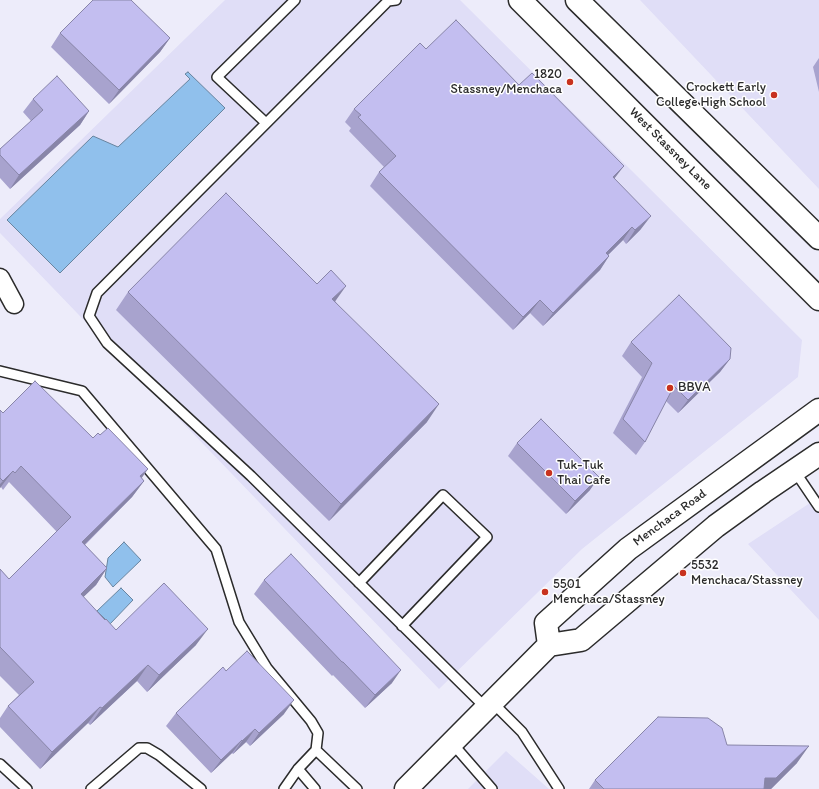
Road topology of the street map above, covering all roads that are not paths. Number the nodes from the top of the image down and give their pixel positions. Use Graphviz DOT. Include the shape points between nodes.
graph roads {
  1 [pos="295,0"];
  2 [pos="390,0"];
  3 [pos="520,0"];
  4 [pos="577,0"];
  5 [pos="266,123"];
  6 [pos="819,238"];
  7 [pos="0,278"];
  8 [pos="819,299"];
  9 [pos="14,304"];
  10 [pos="0,371"];
  11 [pos="819,410"];
  12 [pos="819,454"];
  13 [pos="794,470"];
  14 [pos="819,507"];
  15 [pos="359,583"];
  16 [pos="402,626"];
  17 [pos="549,645"];
  18 [pos="489,705"];
  19 [pos="452,743"];
  20 [pos="316,750"];
  21 [pos="0,764"];
  22 [pos="298,769"];
  23 [pos="27,789"];
  24 [pos="91,789"];
  25 [pos="201,789"];
  26 [pos="284,789"];
  27 [pos="315,789"];
  28 [pos="357,789"];
  29 [pos="406,789"];
  30 [pos="492,789"];
  31 [pos="558,789"];
  1 -- 5 [label="lane" via="217,78"];
  2 -- 5 [label="lane"];
  3 -- 8 [label="main road, West Stassney Lane"];
  4 -- 6 [label="main road"];
  5 -- 15 [label="lane" via="97,294 89,316 107,343 251,476"];
  7 -- 9 [label="street"];
  10 -- 20 [label="lane" via="82,391 216,549 239,622 267,668 311,721 318,733"];
  11 -- 17 [label="main road, Menchaca Road" via="628,548 546,623"];
  12 -- 13 [label="main road"];
  13 -- 14 [label="lane"];
  13 -- 17 [label="main road" via="716,526 581,640"];
  15 -- 16 [label="lane"];
  15 -- 16 [label="lane" via="443,495 487,537"];
  16 -- 18 [label="lane"];
  17 -- 18 [label="main road"];
  18 -- 19 [label="main road"];
  18 -- 31 [label="lane" via="522,732"];
  19 -- 29 [label="main road"];
  19 -- 30 [label="lane"];
  20 -- 22 [label="lane"];
  20 -- 28 [label="lane"];
  21 -- 23 [label="lane"];
  22 -- 26 [label="lane"];
  22 -- 27 [label="lane"];
  24 -- 25 [label="lane" via="139,748 146,748 159,755"];
}
